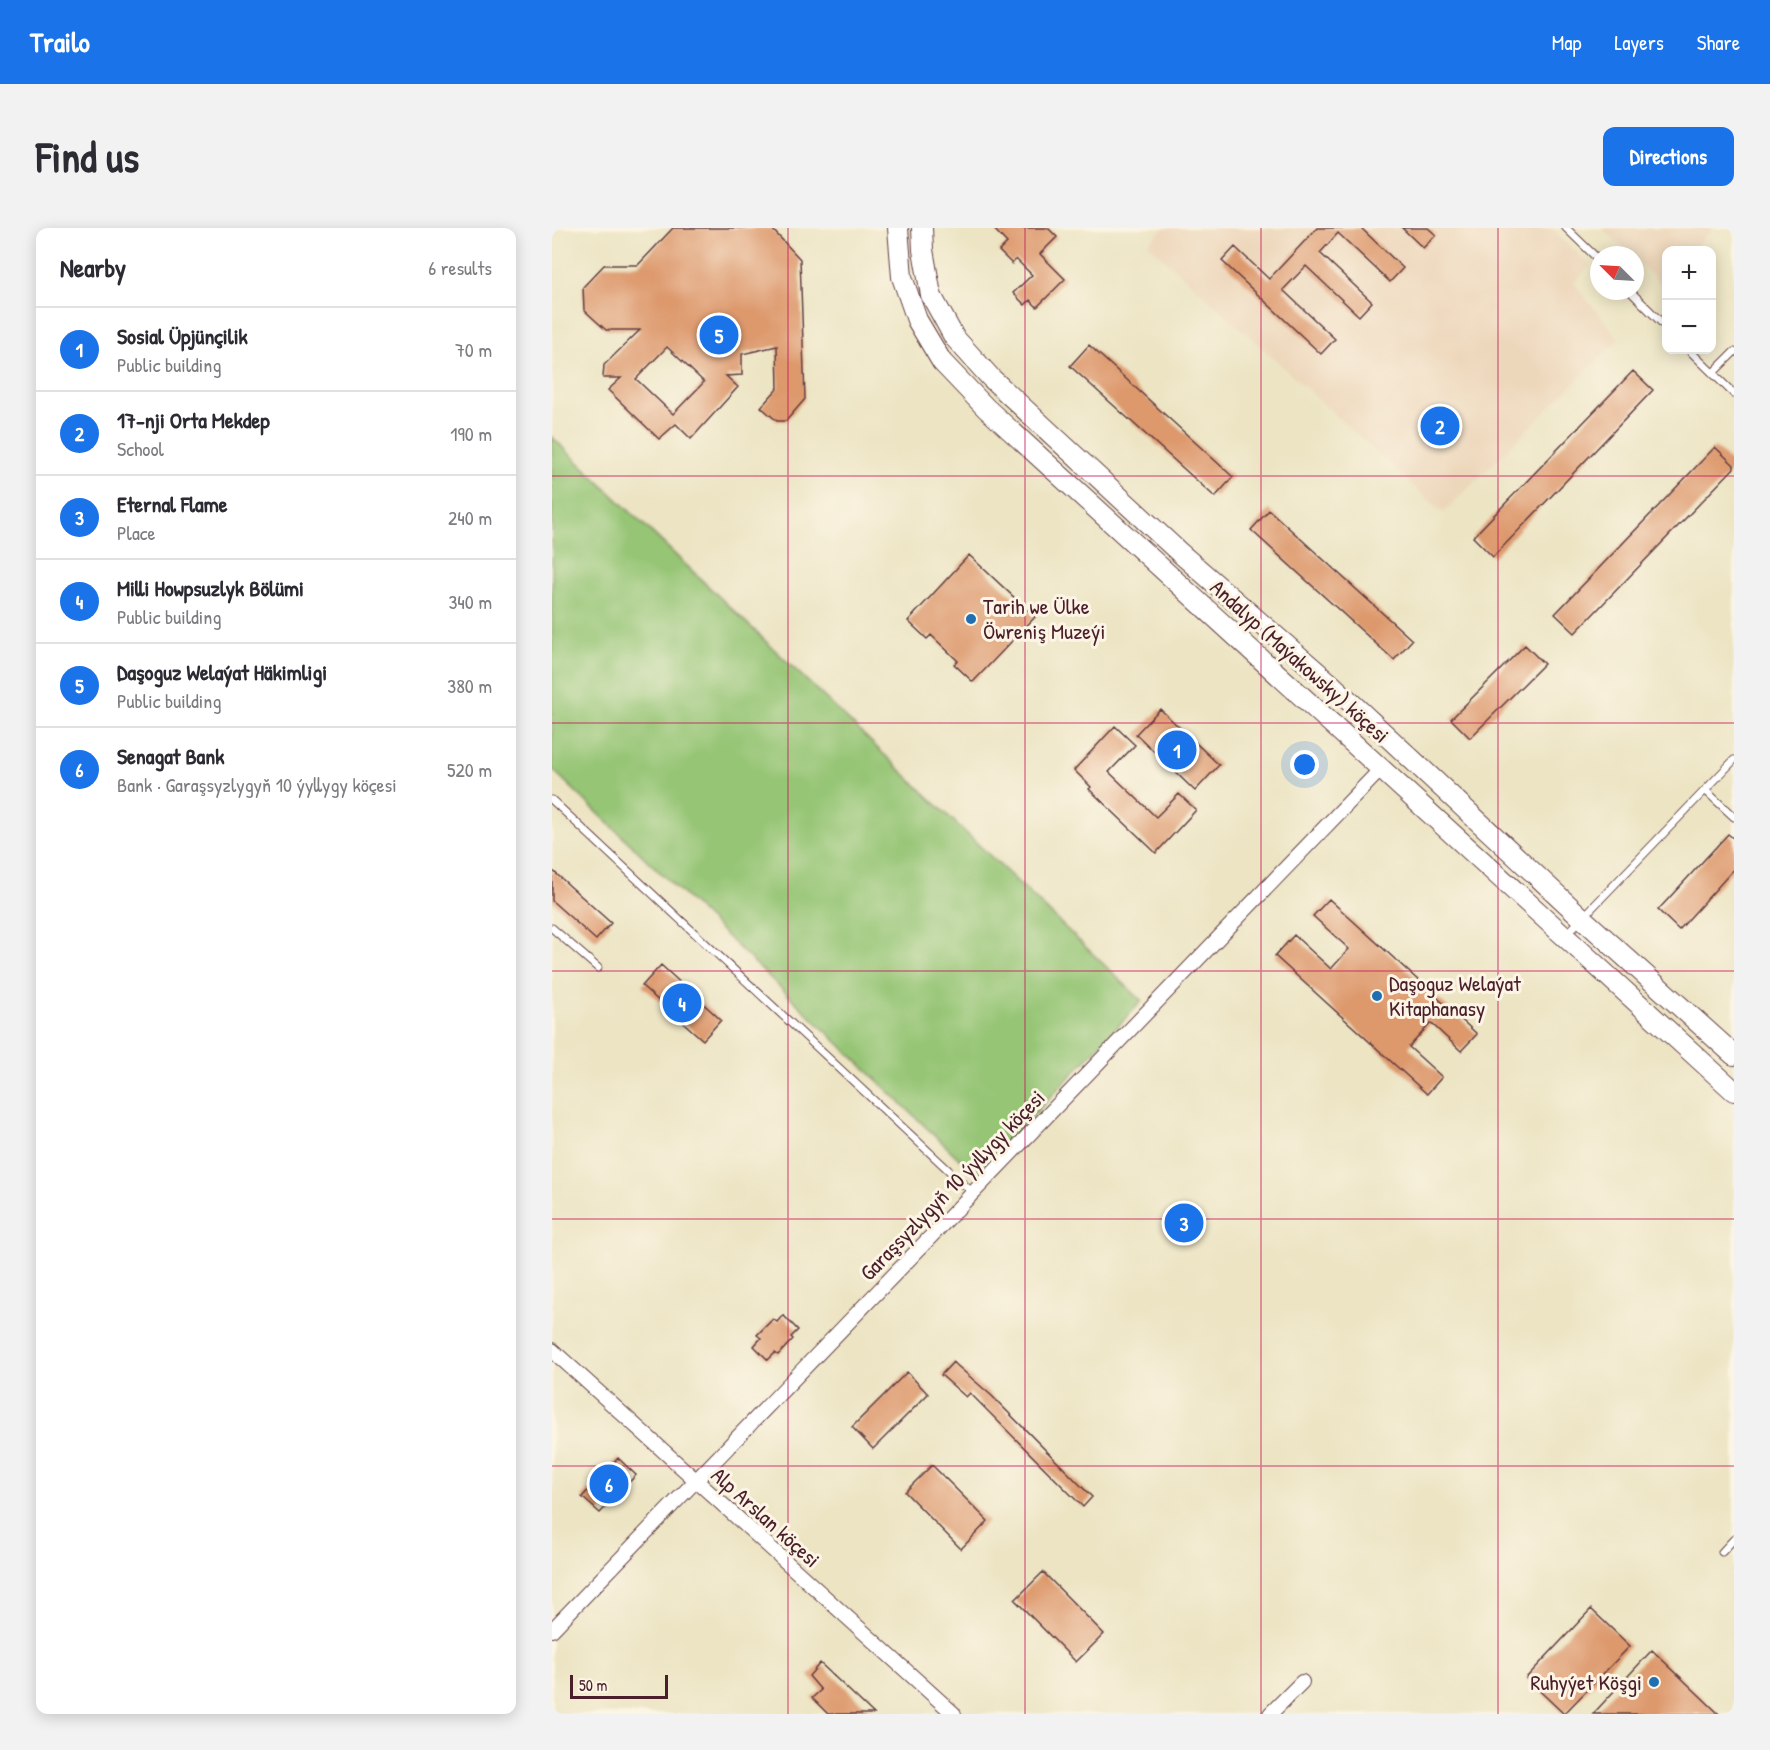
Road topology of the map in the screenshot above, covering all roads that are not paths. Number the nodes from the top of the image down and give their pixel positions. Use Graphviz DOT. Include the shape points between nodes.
graph roads {
  1 [pos="898,228"];
  2 [pos="922,228"];
  3 [pos="1566,228"];
  4 [pos="1590,251"];
  5 [pos="1639,300"];
  6 [pos="1662,323"];
  7 [pos="1734,352"];
  8 [pos="1693,354"];
  9 [pos="1713,373"];
  10 [pos="1734,394"];
  11 [pos="1734,760"];
  12 [pos="1382,768"];
  13 [pos="1705,790"];
  14 [pos="552,800"];
  15 [pos="1734,817"];
  16 [pos="1582,918"];
  17 [pos="552,928"];
  18 [pos="1565,936"];
  19 [pos="598,968"];
  20 [pos="1734,1054"];
  21 [pos="1734,1090"];
  22 [pos="973,1193"];
  23 [pos="552,1350"];
  24 [pos="695,1481"];
  25 [pos="1734,1539"];
  26 [pos="1722,1552"];
  27 [pos="552,1630"];
  28 [pos="1302,1682"];
  29 [pos="954,1714"];
  30 [pos="1270,1714"];
  1 -- 12 [label="main road, Andalyp (Maýakowsky) köçesi" via="902,278 918,320 942,362 986,408"];
  2 -- 16 [label="main road, Andalyp (Maýakowsky) köçesi" via="931,295 954,337 991,378 1180,553 1332,685"];
  3 -- 4 [label="lane"];
  5 -- 6 [label="lane"];
  7 -- 9 [label="lane"];
  8 -- 9 [label="lane"];
  9 -- 10 [label="lane"];
  11 -- 13 [label="lane"];
  12 -- 18 [label="main road, Andalyp (Maýakowsky) köçesi"];
  12 -- 22 [label="street, Garaşsyzlygyň 10 ýyllygy köçesi"];
  13 -- 15 [label="lane"];
  13 -- 16 [label="lane"];
  14 -- 22 [label="lane"];
  16 -- 18 [label="lane"];
  16 -- 20 [label="main road, Andalyp (Maýakowsky) köçesi"];
  17 -- 19 [label="lane"];
  18 -- 21 [label="main road, Andalyp (Maýakowsky) köçesi"];
  22 -- 24 [label="street, Garaşsyzlygyň 10 ýyllygy köçesi"];
  23 -- 24 [label="street, Alp Arslan köçesi"];
  24 -- 27 [label="street, Garaşsyzlygyň 10 ýyllygy köçesi"];
  24 -- 29 [label="street, Alp Arslan köçesi"];
  25 -- 26 [label="lane"];
  28 -- 30 [label="street"];
}
